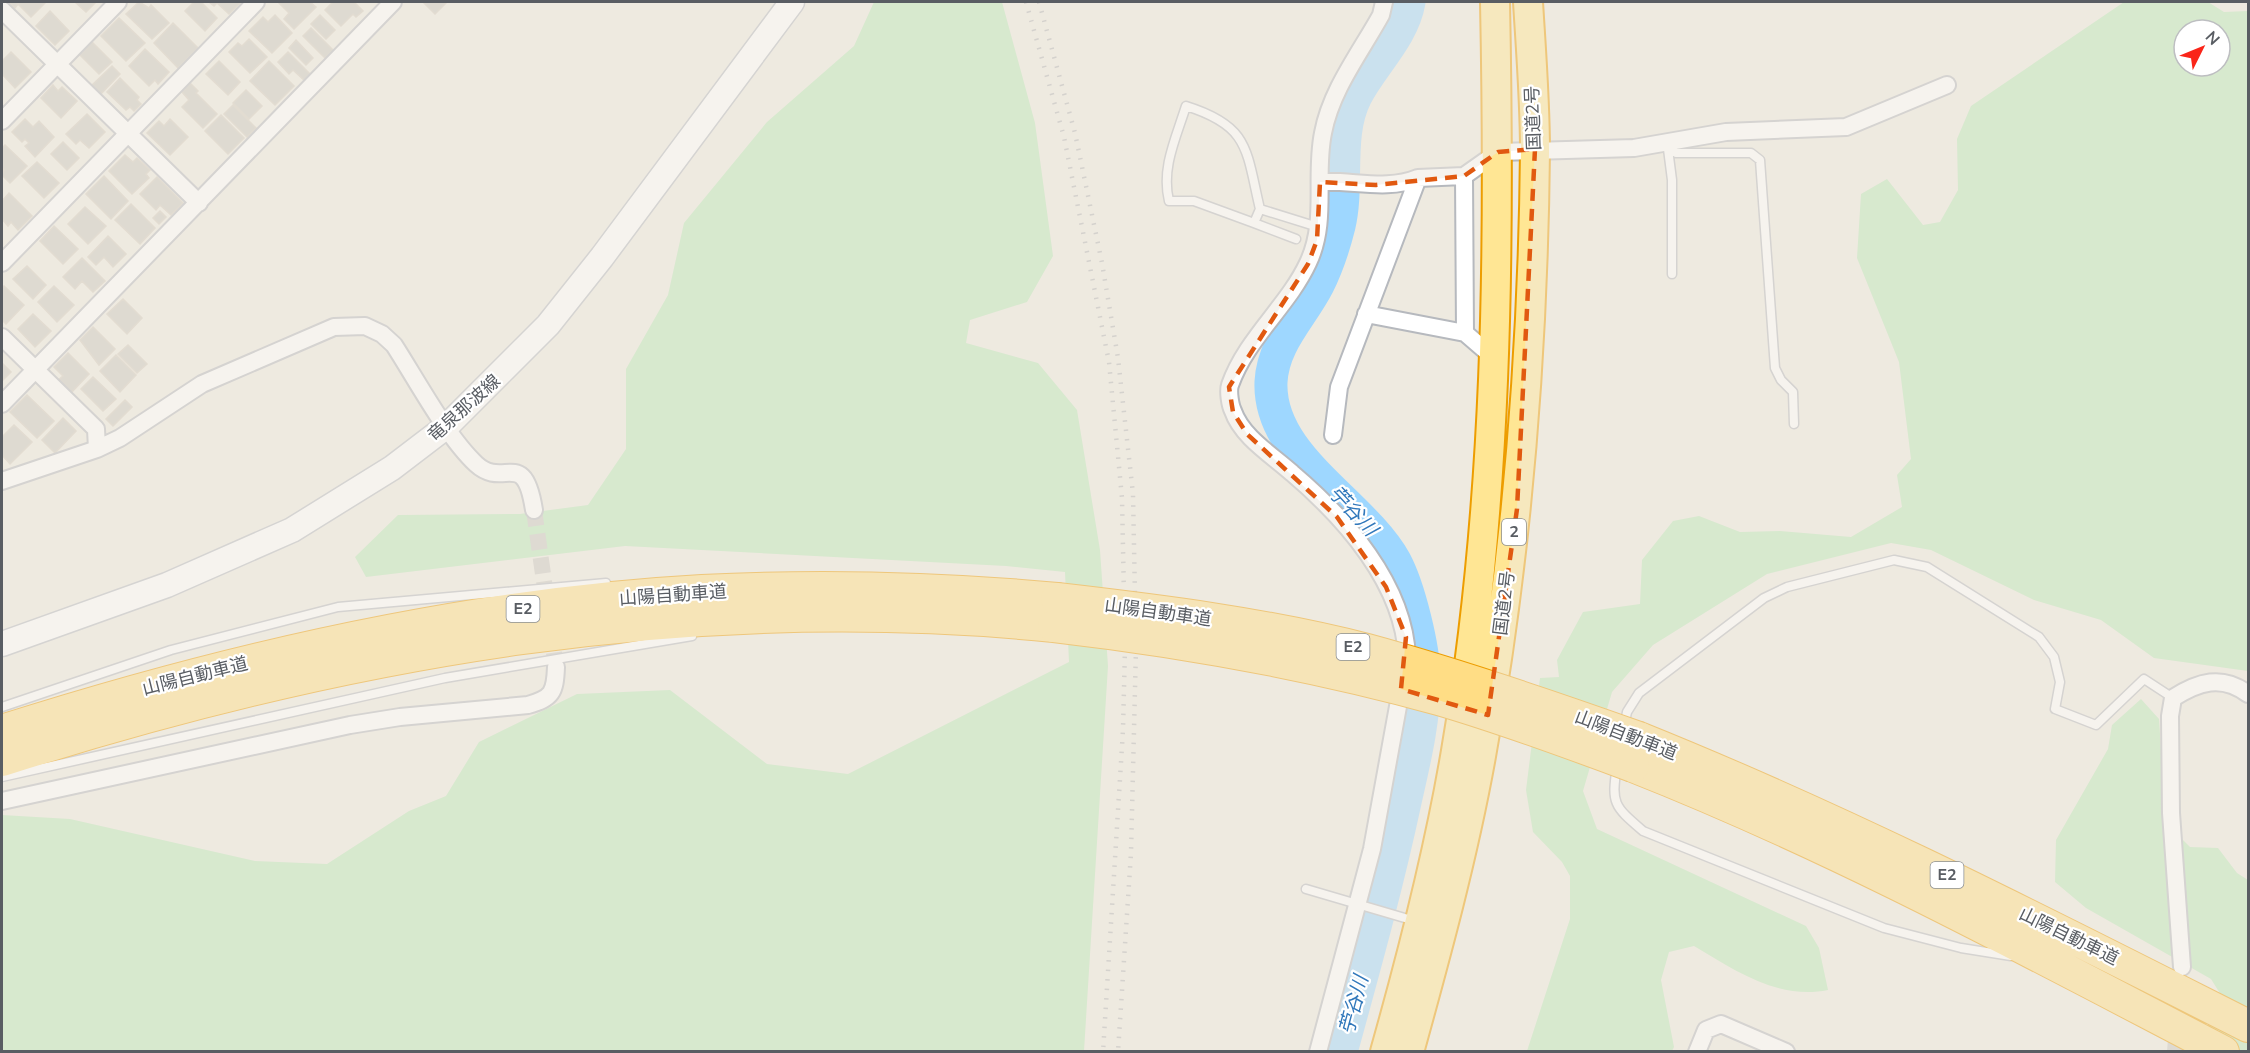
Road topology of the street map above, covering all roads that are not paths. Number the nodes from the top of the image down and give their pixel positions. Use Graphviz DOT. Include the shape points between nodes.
graph roads {
  1 [pos="117,2"];
  2 [pos="256,2"];
  3 [pos="792,2"];
  4 [pos="1384,2"];
  5 [pos="1495,2"];
  6 [pos="1528,2"];
  7 [pos="388,3"];
  8 [pos="2,10"];
  9 [pos="58,63"];
  10 [pos="1947,85"];
  11 [pos="2,121"];
  12 [pos="129,132"];
  13 [pos="1666,146"];
  14 [pos="1535,149"];
  15 [pos="1498,152"];
  16 [pos="1464,176"];
  17 [pos="1418,178"];
  18 [pos="1323,181"];
  19 [pos="199,203"];
  20 [pos="1260,209"];
  21 [pos="1254,223"];
  22 [pos="1319,227"];
  23 [pos="1296,239"];
  24 [pos="2,262"];
  25 [pos="1672,274"];
  26 [pos="1366,314"];
  27 [pos="1465,333"];
  28 [pos="2,337"];
  29 [pos="1494,358"];
  30 [pos="34,370"];
  31 [pos="2,404"];
  32 [pos="1794,424"];
  33 [pos="447,426"];
  34 [pos="1333,435"];
  35 [pos="97,449"];
  36 [pos="2,481"];
  37 [pos="534,510"];
  38 [pos="786,578"];
  39 [pos="611,583"];
  40 [pos="921,603"];
  41 [pos="801,626"];
  42 [pos="707,635"];
  43 [pos="2,644"];
  44 [pos="556,667"];
  45 [pos="2248,694"];
  46 [pos="2173,698"];
  47 [pos="2,707"];
  48 [pos="2,731"];
  49 [pos="1636,752"];
  50 [pos="2,760"];
  51 [pos="2,777"];
  52 [pos="2,801"];
  53 [pos="1306,889"];
  54 [pos="1360,906"];
  55 [pos="1406,918"];
  56 [pos="2053,962"];
  57 [pos="2182,967"];
  58 [pos="2248,1026"];
  59 [pos="1318,1052"];
  60 [pos="1385,1052"];
  61 [pos="1409,1052"];
  62 [pos="1697,1052"];
  63 [pos="1786,1052"];
  64 [pos="2223,1052"];
  1 -- 9 [label="street"];
  2 -- 12 [label="street"];
  3 -- 33 [label="main road, 竜泉那波線" via="548,325"];
  4 -- 18 [label="street" via="1381,15 1328,109 1322,134"];
  5 -- 15 [label="highway, 国道2号 / 2"];
  6 -- 14 [label="highway, 国道2号 / 2"];
  7 -- 19 [label="street"];
  8 -- 9 [label="street"];
  9 -- 11 [label="street"];
  9 -- 12 [label="street"];
  10 -- 13 [label="street" via="1846,127 1726,132"];
  12 -- 19 [label="street"];
  12 -- 24 [label="street"];
  13 -- 14 [label="street"];
  13 -- 25 [label="lane" via="1672,180"];
  13 -- 32 [label="lane" via="1676,153 1751,153 1760,159 1775,368 1780,380 1793,392"];
  14 -- 15 [label="street"];
  14 -- 61 [label="highway, 国道2号 / 2" via="1517,509 1496,668 1460,856"];
  15 -- 16 [label="street"];
  15 -- 29 [label="highway, 国道2号 / 2"];
  16 -- 17 [label="street"];
  16 -- 27 [label="street"];
  17 -- 18 [label="street" via="1406,183"];
  17 -- 26 [label="street"];
  18 -- 22 [label="street"];
  19 -- 30 [label="street"];
  20 -- 21 [label="lane"];
  20 -- 21 [label="lane" via="1245,145 1214,115 1186,106 1167,166 1165,184 1169,201 1194,201"];
  20 -- 22 [label="lane"];
  21 -- 23 [label="lane"];
  22 -- 54 [label="street" via="1308,264 1241,362 1229,387 1233,412 1247,434 1310,488 1368,556 1400,615 1406,637 1407,657"];
  26 -- 27 [label="street"];
  26 -- 34 [label="street" via="1340,387"];
  27 -- 29 [label="street"];
  28 -- 30 [label="street"];
  29 -- 55 [label="highway, 国道2号 / 2" via="1474,620 1456,751"];
  30 -- 31 [label="street"];
  30 -- 35 [label="street" via="96,429"];
  33 -- 35 [label="street" via="394,345 365,326 352,325 334,327 202,384"];
  33 -- 37 [label="street" via="458,443 488,472 517,472 526,478"];
  33 -- 43 [label="main road, 竜泉那波線" via="392,468 292,530 167,585"];
  35 -- 36 [label="street"];
  38 -- 40 [label="lane"];
  39 -- 47 [label="lane" via="338,607 171,650"];
  40 -- 41 [label="lane"];
  40 -- 48 [label="highway, 山陽自動車道 / E2" via="784,588 700,591 444,621 172,681"];
  40 -- 49 [label="highway, 山陽自動車道 / E2, bridge" via="1056,612 1355,677 1538,731"];
  40 -- 50 [label="highway, 山陽自動車道 / E2" via="791,615 698,618 527,636 385,660 179,708"];
  42 -- 51 [label="lane" via="445,678"];
  44 -- 52 [label="street" via="556,684 546,700 528,705 350,725"];
  45 -- 46 [label="street" via="2216,681 2194,685"];
  46 -- 56 [label="lane" via="2144,679 2096,725 2055,709 2060,682 2054,657 2039,637 1927,567 1894,560 1787,587 1764,598 1639,693 1627,712 1612,794 1623,814 1643,831 1884,928 1961,948"];
  46 -- 57 [label="street" via="2171,813"];
  49 -- 56 [label="highway, 山陽自動車道 / E2"];
  49 -- 58 [label="highway, 山陽自動車道 / E2" via="1792,803 1930,867"];
  53 -- 54 [label="lane"];
  54 -- 55 [label="lane"];
  54 -- 59 [label="street"];
  55 -- 60 [label="highway, 国道2号 / 2"];
  56 -- 64 [label="highway, 山陽自動車道 / E2"];
  62 -- 63 [label="street" via="1706,1030 1721,1024"];
}
